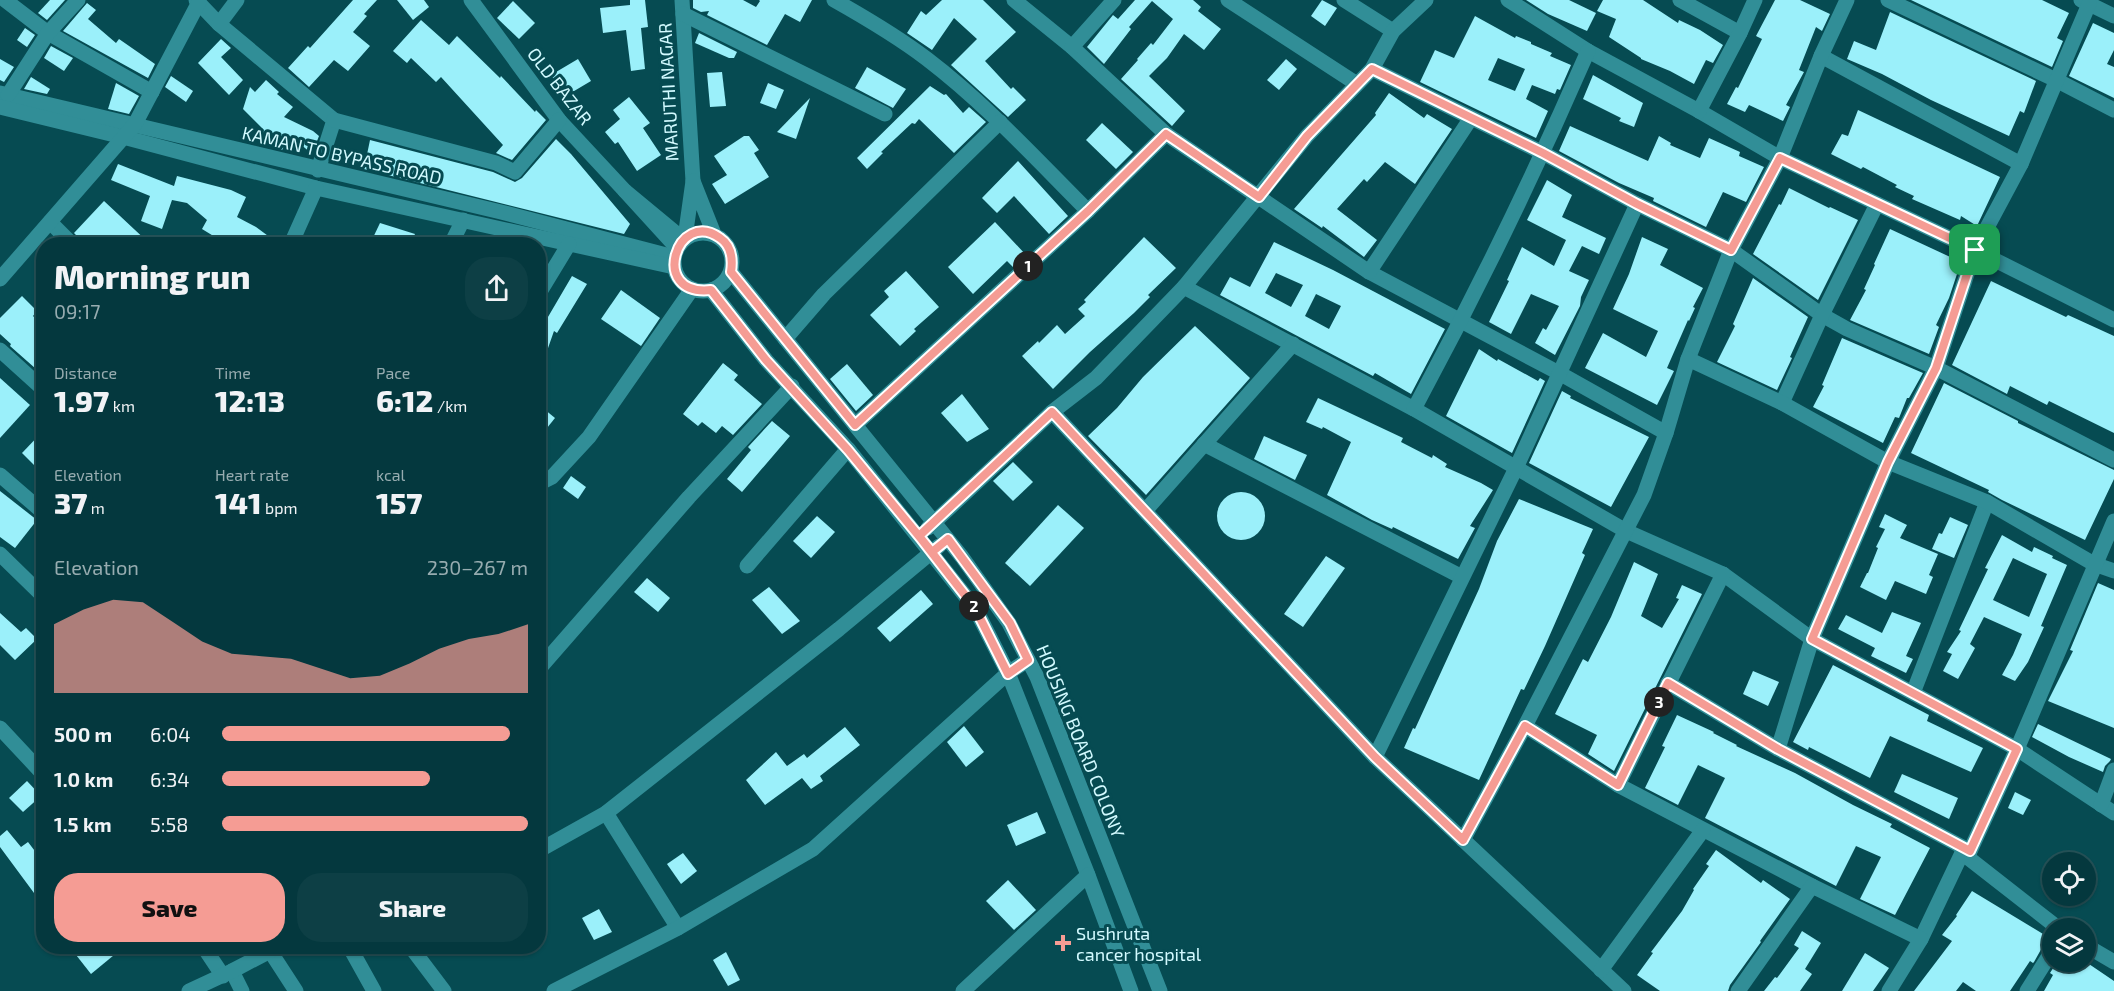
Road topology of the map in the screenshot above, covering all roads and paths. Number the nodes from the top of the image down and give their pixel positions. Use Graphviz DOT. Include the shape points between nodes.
graph roads {
  1 [pos="5,0"];
  2 [pos="78,0"];
  3 [pos="237,0"];
  4 [pos="471,0"];
  5 [pos="834,0"];
  6 [pos="1014,0"];
  7 [pos="1114,0"];
  8 [pos="1228,0"];
  9 [pos="1344,0"];
  10 [pos="1426,0"];
  11 [pos="1508,0"];
  12 [pos="1680,0"];
  13 [pos="1755,0"];
  14 [pos="1847,0"];
  15 [pos="1888,0"];
  16 [pos="198,1"];
  17 [pos="2085,2"];
  18 [pos="683,7"];
  19 [pos="2114,16"];
  20 [pos="219,24"];
  21 [pos="1393,31"];
  22 [pos="48,33"];
  23 [pos="1740,33"];
  24 [pos="1072,47"];
  25 [pos="1588,51"];
  26 [pos="1821,56"];
  27 [pos="1372,69"];
  28 [pos="2056,80"];
  29 [pos="1357,84"];
  30 [pos="152,92"];
  31 [pos="3,99"];
  32 [pos="2114,110"];
  33 [pos="1698,111"];
  34 [pos="885,114"];
  35 [pos="1471,118"];
  36 [pos="334,120"];
  37 [pos="559,120"];
  38 [pos="1000,122"];
  39 [pos="135,124"];
  40 [pos="1166,134"];
  41 [pos="123,137"];
  42 [pos="1543,153"];
  43 [pos="1780,158"];
  44 [pos="2021,164"];
  45 [pos="318,170"];
  46 [pos="693,181"];
  47 [pos="316,188"];
  48 [pos="1259,197"];
  49 [pos="1637,204"];
  50 [pos="1877,204"];
  51 [pos="1088,211"];
  52 [pos="463,220"];
  53 [pos="50,222"];
  54 [pos="714,234"];
  55 [pos="37,237"];
  56 [pos="65,237"];
  57 [pos="294,237"];
  58 [pos="454,237"];
  59 [pos="538,237"];
  60 [pos="36,238"];
  61 [pos="546,239"];
  62 [pos="569,244"];
  63 [pos="679,250"];
  64 [pos="1731,250"];
  65 [pos="1975,250"];
  66 [pos="731,272"];
  67 [pos="1369,272"];
  68 [pos="0,278"];
  69 [pos="546,282"];
  70 [pos="1184,286"];
  71 [pos="692,289"];
  72 [pos="711,290"];
  73 [pos="1822,315"];
  74 [pos="2114,320"];
  75 [pos="1461,322"];
  76 [pos="785,339"];
  77 [pos="1293,344"];
  78 [pos="0,350"];
  79 [pos="1688,359"];
  80 [pos="1936,368"];
  81 [pos="1559,373"];
  82 [pos="36,383"];
  83 [pos="792,387"];
  84 [pos="1782,403"];
  85 [pos="1414,409"];
  86 [pos="1052,412"];
  87 [pos="855,425"];
  88 [pos="1666,433"];
  89 [pos="1204,444"];
  90 [pos="848,450"];
  91 [pos="2114,460"];
  92 [pos="1888,462"];
  93 [pos="1516,468"];
  94 [pos="0,475"];
  95 [pos="546,480"];
  96 [pos="1987,502"];
  97 [pos="36,506"];
  98 [pos="1145,511"];
  99 [pos="2114,520"];
  100 [pos="935,522"];
  101 [pos="1626,531"];
  102 [pos="919,536"];
  103 [pos="948,539"];
  104 [pos="932,552"];
  105 [pos="0,554"];
  106 [pos="2094,564"];
  107 [pos="747,566"];
  108 [pos="2114,571"];
  109 [pos="1723,574"];
  110 [pos="1462,577"];
  111 [pos="36,589"];
  112 [pos="1812,639"];
  113 [pos="1028,660"];
  114 [pos="546,661"];
  115 [pos="1008,674"];
  116 [pos="1668,683"];
  117 [pos="1913,693"];
  118 [pos="1525,726"];
  119 [pos="0,729"];
  120 [pos="1778,749"];
  121 [pos="2017,749"];
  122 [pos="1375,757"];
  123 [pos="36,767"];
  124 [pos="2114,770"];
  125 [pos="1618,785"];
  126 [pos="2108,809"];
  127 [pos="606,813"];
  128 [pos="1703,830"];
  129 [pos="1463,840"];
  130 [pos="546,847"];
  131 [pos="1966,852"];
  132 [pos="1088,875"];
  133 [pos="1812,886"];
  134 [pos="2046,918"];
  135 [pos="678,927"];
  136 [pos="1921,939"];
  137 [pos="2096,951"];
  138 [pos="210,954"];
  139 [pos="263,954"];
  140 [pos="275,954"];
  141 [pos="353,954"];
  142 [pos="416,954"];
  143 [pos="2114,962"];
  144 [pos="2042,967"];
  145 [pos="1601,970"];
  146 [pos="228,974"];
  147 [pos="189,991"];
  148 [pos="242,991"];
  149 [pos="296,991"];
  150 [pos="374,991"];
  151 [pos="444,991"];
  152 [pos="554,991"];
  153 [pos="963,991"];
  154 [pos="1131,991"];
  155 [pos="1160,991"];
  156 [pos="1624,991"];
  157 [pos="1738,991"];
  158 [pos="1889,991"];
  159 [pos="2027,991"];
  1 -- 22 [label="street"];
  2 -- 22 [label="street"];
  3 -- 20 [label="street"];
  4 -- 37 [label="street, OLD BAZAR"];
  5 -- 38 [label="street" via="927,59"];
  6 -- 24 [label="street"];
  7 -- 24 [label="street"];
  8 -- 29 [label="street"];
  9 -- 21 [label="street"];
  10 -- 21 [label="street"];
  11 -- 25 [label="street"];
  12 -- 23 [label="street"];
  13 -- 23 [label="street"];
  14 -- 26 [label="street"];
  15 -- 28 [label="street"];
  16 -- 20 [label="street"];
  16 -- 30 [label="street"];
  17 -- 19 [label="street"];
  17 -- 28 [label="street"];
  18 -- 34 [label="street"];
  18 -- 46 [label="street, MARUTHI NAGAR"];
  20 -- 36 [label="street"];
  21 -- 27 [label="street"];
  22 -- 30 [label="street"];
  22 -- 31 [label="street"];
  23 -- 33 [label="street"];
  24 -- 40 [label="street"];
  25 -- 33 [label="street"];
  25 -- 42 [label="street"];
  26 -- 43 [label="street"];
  26 -- 44 [label="street"];
  27 -- 29 [label="street"];
  27 -- 35 [label="street"];
  28 -- 32 [label="street"];
  28 -- 44 [label="street"];
  29 -- 48 [label="street" via="1307,136"];
  30 -- 39 [label="street"];
  31 -- 39 [label="street, KAMAN TO BYPASS ROAD"];
  31 -- 41 [label="street, KAMAN TO BYPASS ROAD"];
  33 -- 43 [label="street"];
  35 -- 42 [label="street"];
  35 -- 67 [label="street"];
  36 -- 37 [label="street" via="496,163 515,172"];
  36 -- 45 [label="street"];
  37 -- 63 [label="street, OLD BAZAR"];
  38 -- 51 [label="street"];
  38 -- 76 [label="street" via="824,294"];
  39 -- 41 [label="street"];
  39 -- 45 [label="street, KAMAN TO BYPASS ROAD"];
  40 -- 48 [label="street"];
  40 -- 51 [label="street"];
  41 -- 47 [label="street, KAMAN TO BYPASS ROAD"];
  41 -- 53 [label="street"];
  42 -- 49 [label="street"];
  42 -- 75 [label="street"];
  43 -- 50 [label="street"];
  43 -- 64 [label="street"];
  44 -- 65 [label="street"];
  45 -- 63 [label="street, KAMAN TO BYPASS ROAD"];
  46 -- 54 [label="street"];
  46 -- 63 [label="street"];
  47 -- 52 [label="street, KAMAN TO BYPASS ROAD"];
  47 -- 57 [label="street"];
  48 -- 67 [label="street"];
  48 -- 70 [label="street"];
  49 -- 64 [label="street"];
  49 -- 81 [label="street"];
  50 -- 65 [label="street"];
  50 -- 73 [label="street"];
  51 -- 87 [label="street"];
  52 -- 58 [label="street"];
  52 -- 59 [label="street, KAMAN TO BYPASS ROAD"];
  53 -- 55 [label="street"];
  53 -- 56 [label="street"];
  54 -- 63 [label="street" via="694,233"];
  54 -- 66 [label="street" via="728,245"];
  60 -- 68 [label="street"];
  61 -- 62 [label="street, KAMAN TO BYPASS ROAD"];
  62 -- 63 [label="street, KAMAN TO BYPASS ROAD"];
  62 -- 69 [label="street"];
  63 -- 71 [label="street" via="677,276"];
  64 -- 73 [label="street"];
  64 -- 79 [label="street"];
  65 -- 74 [label="street"];
  65 -- 80 [label="street"];
  66 -- 72 [label="street" via="720,286"];
  66 -- 76 [label="street, HOUSING BOARD COLONY"];
  67 -- 75 [label="street"];
  70 -- 77 [label="street"];
  70 -- 86 [label="street" via="1096,378"];
  71 -- 72 [label="street"];
  71 -- 95 [label="street" via="589,437"];
  72 -- 83 [label="street"];
  73 -- 80 [label="street"];
  73 -- 84 [label="street"];
  75 -- 81 [label="street"];
  75 -- 85 [label="street"];
  76 -- 87 [label="street, HOUSING BOARD COLONY"];
  77 -- 85 [label="street"];
  77 -- 89 [label="street"];
  78 -- 82 [label="street"];
  79 -- 84 [label="street"];
  79 -- 88 [label="street"];
  80 -- 91 [label="street"];
  80 -- 92 [label="street"];
  81 -- 88 [label="street"];
  81 -- 93 [label="street"];
  83 -- 90 [label="street"];
  83 -- 114 [label="street" via="689,497"];
  84 -- 92 [label="street"];
  85 -- 93 [label="street"];
  86 -- 98 [label="street"];
  86 -- 100 [label="street"];
  87 -- 100 [label="street, HOUSING BOARD COLONY"];
  88 -- 101 [label="street" via="1644,495"];
  89 -- 98 [label="street"];
  89 -- 110 [label="street"];
  90 -- 102 [label="street"];
  90 -- 107 [label="street"];
  92 -- 96 [label="street"];
  92 -- 112 [label="street"];
  93 -- 101 [label="street"];
  93 -- 110 [label="street"];
  94 -- 97 [label="street"];
  96 -- 106 [label="street"];
  96 -- 117 [label="street"];
  98 -- 122 [label="street"];
  99 -- 106 [label="street"];
  100 -- 102 [label="street"];
  100 -- 103 [label="street, HOUSING BOARD COLONY"];
  101 -- 109 [label="street"];
  101 -- 118 [label="street"];
  102 -- 104 [label="street"];
  103 -- 104 [label="street"];
  103 -- 113 [label="street, HOUSING BOARD COLONY" via="1010,623"];
  104 -- 115 [label="street" via="975,608"];
  104 -- 127 [label="street"];
  105 -- 111 [label="street"];
  106 -- 108 [label="street"];
  106 -- 121 [label="street"];
  109 -- 112 [label="street"];
  109 -- 116 [label="street"];
  110 -- 122 [label="street"];
  112 -- 117 [label="street"];
  112 -- 120 [label="street"];
  113 -- 115 [label="street"];
  113 -- 155 [label="street, HOUSING BOARD COLONY"];
  115 -- 132 [label="street"];
  115 -- 135 [label="street" via="813,849"];
  116 -- 120 [label="street"];
  116 -- 125 [label="street"];
  117 -- 121 [label="street"];
  118 -- 125 [label="street"];
  118 -- 129 [label="street"];
  119 -- 123 [label="street"];
  120 -- 131 [label="street"];
  121 -- 126 [label="street"];
  121 -- 131 [label="street"];
  122 -- 129 [label="street"];
  124 -- 126 [label="street"];
  125 -- 128 [label="street"];
  127 -- 130 [label="street"];
  127 -- 135 [label="street"];
  128 -- 133 [label="street"];
  128 -- 145 [label="street"];
  129 -- 145 [label="street"];
  131 -- 134 [label="street"];
  131 -- 136 [label="street"];
  132 -- 153 [label="street"];
  132 -- 154 [label="street"];
  133 -- 136 [label="street"];
  133 -- 157 [label="street"];
  135 -- 152 [label="street"];
  136 -- 158 [label="street"];
  137 -- 143 [label="street"];
  138 -- 146 [label="street"];
  139 -- 146 [label="street"];
  140 -- 149 [label="street"];
  141 -- 150 [label="street"];
  142 -- 151 [label="street"];
  144 -- 159 [label="street"];
  145 -- 156 [label="street"];
  146 -- 147 [label="street"];
  146 -- 148 [label="street"];
}
